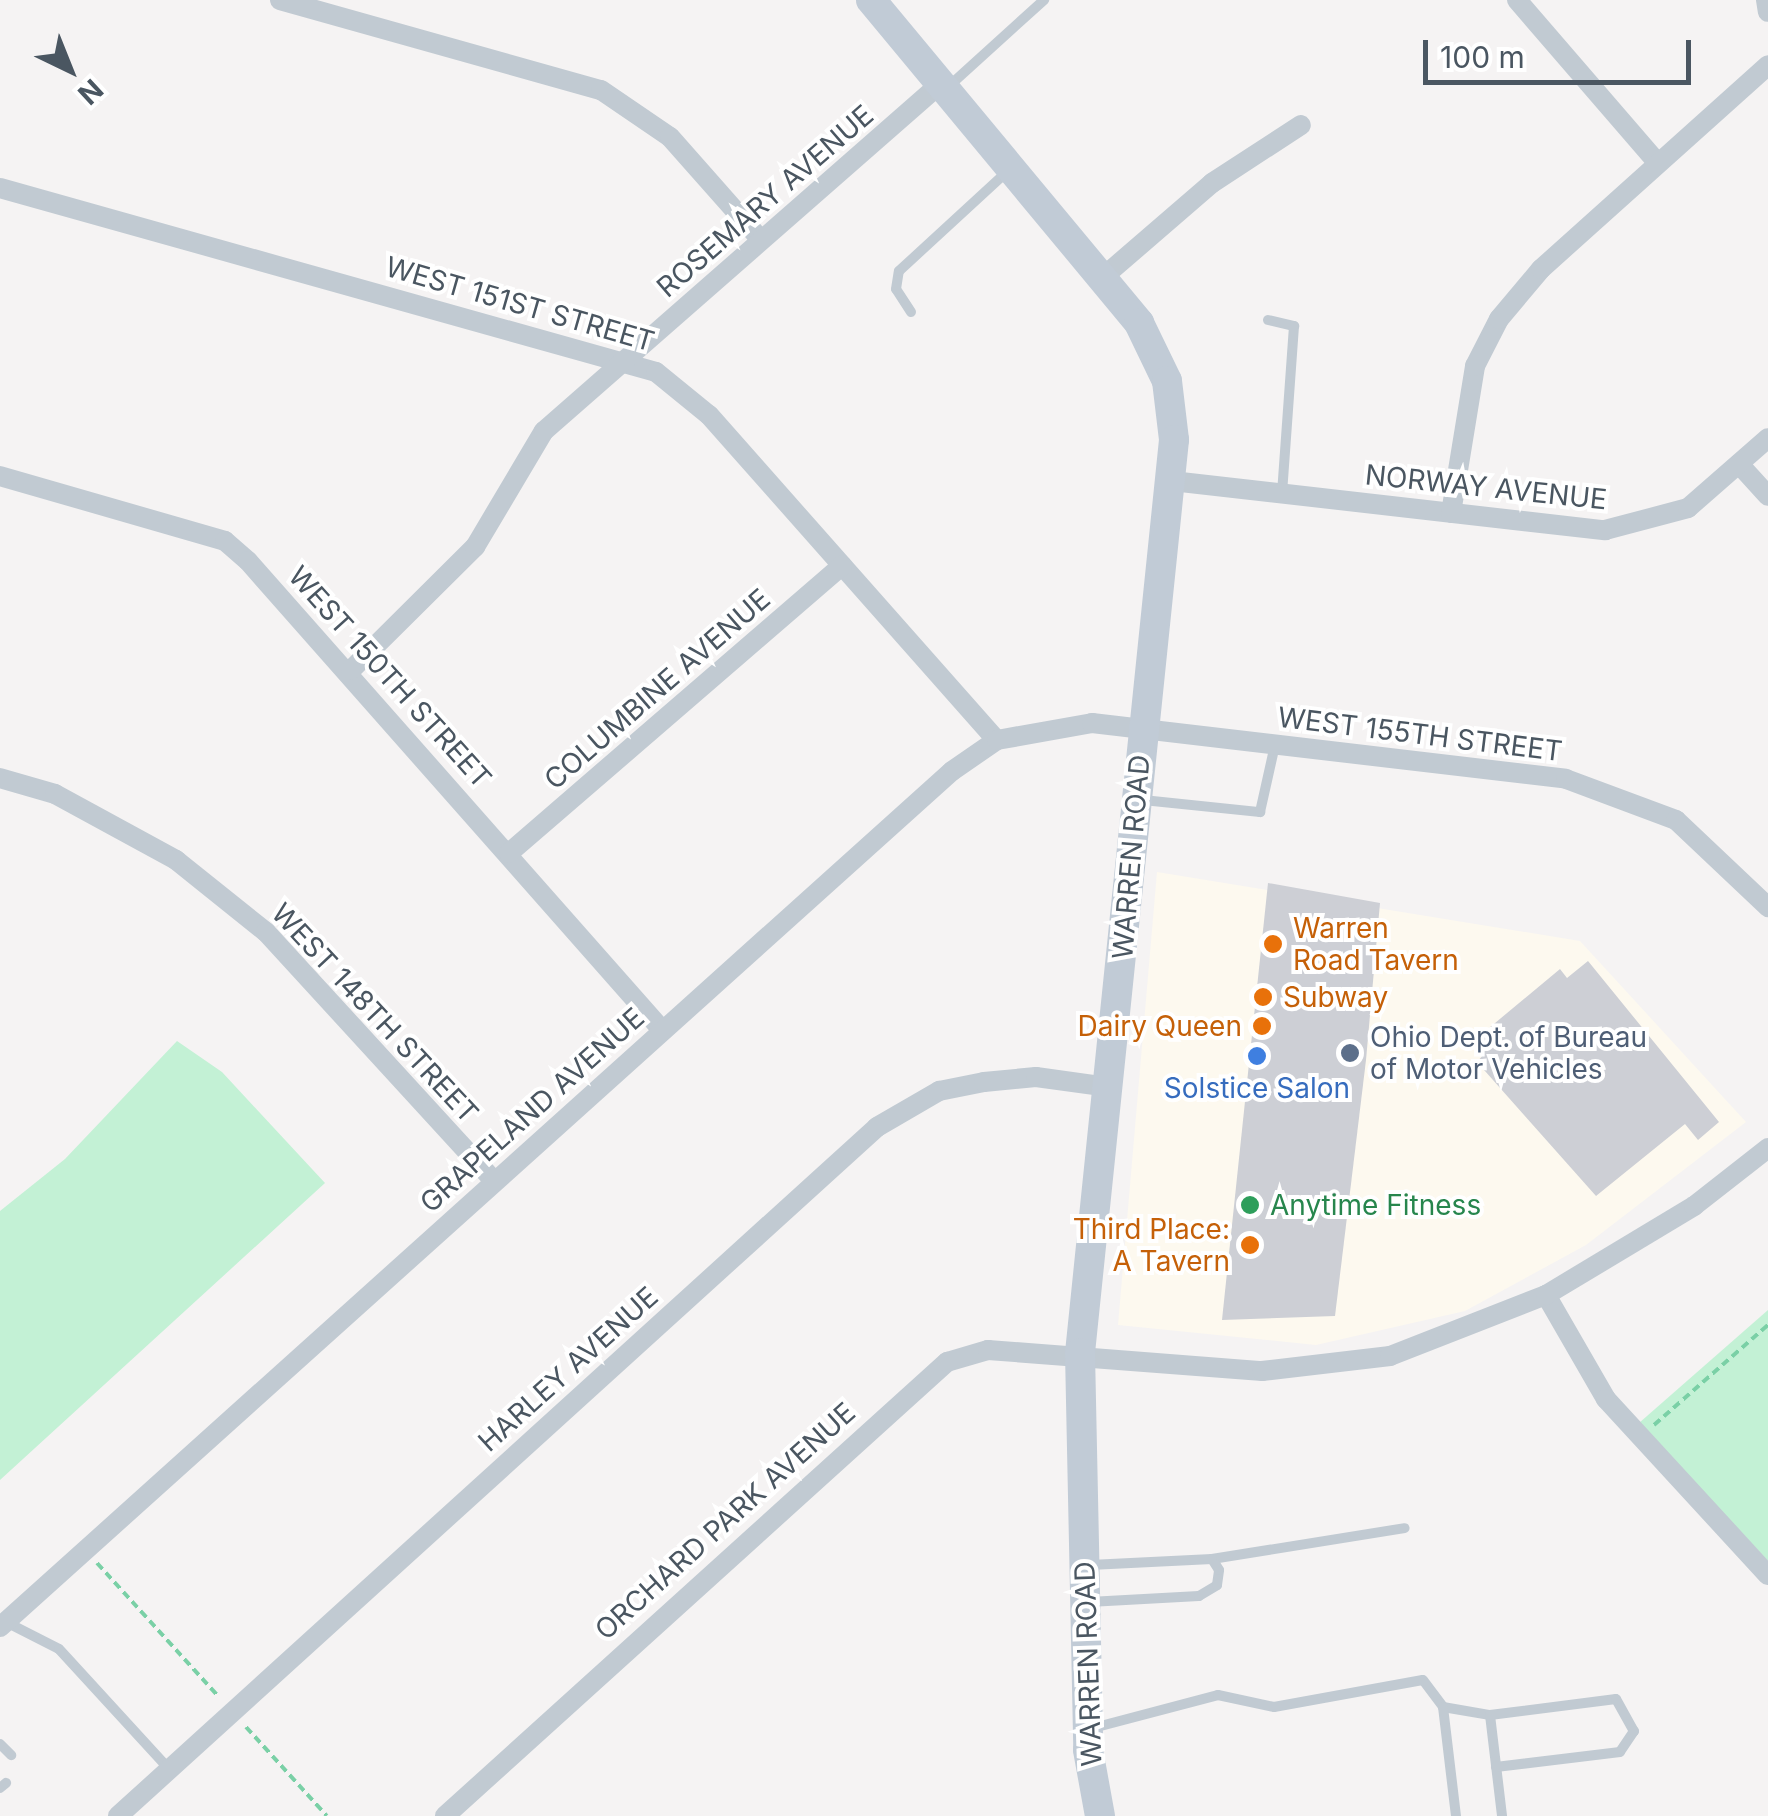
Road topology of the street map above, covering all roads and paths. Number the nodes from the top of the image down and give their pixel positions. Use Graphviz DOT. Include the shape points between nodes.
graph roads {
  1 [pos="280,0"];
  2 [pos="871,0"];
  3 [pos="1044,0"];
  4 [pos="1517,0"];
  5 [pos="1766,0"];
  6 [pos="1768,12"];
  7 [pos="1768,64"];
  8 [pos="941,88"];
  9 [pos="1300,125"];
  10 [pos="1657,162"];
  11 [pos="1010,169"];
  12 [pos="0,188"];
  13 [pos="761,240"];
  14 [pos="1102,278"];
  15 [pos="911,312"];
  16 [pos="1268,320"];
  17 [pos="626,359"];
  18 [pos="1768,438"];
  19 [pos="1740,464"];
  20 [pos="0,476"];
  21 [pos="1172,480"];
  22 [pos="1282,493"];
  23 [pos="1768,496"];
  24 [pos="1451,513"];
  25 [pos="842,566"];
  26 [pos="350,670"];
  27 [pos="1144,730"];
  28 [pos="997,740"];
  29 [pos="1276,744"];
  30 [pos="0,778"];
  31 [pos="1137,800"];
  32 [pos="509,853"];
  33 [pos="1768,908"];
  34 [pos="662,1030"];
  35 [pos="1109,1087"];
  36 [pos="1768,1148"];
  37 [pos="493,1180"];
  38 [pos="1546,1295"];
  39 [pos="1768,1325"];
  40 [pos="1080,1353"];
  41 [pos="1654,1425"];
  42 [pos="1404,1528"];
  43 [pos="1212,1559"];
  44 [pos="96,1562"];
  45 [pos="1084,1566"];
  46 [pos="1768,1575"];
  47 [pos="1085,1602"];
  48 [pos="3,1625"];
  49 [pos="218,1696"];
  50 [pos="1443,1707"];
  51 [pos="1490,1715"];
  52 [pos="241,1721"];
  53 [pos="1088,1728"];
  54 [pos="0,1744"];
  55 [pos="10,1756"];
  56 [pos="1496,1767"];
  57 [pos="170,1770"];
  58 [pos="118,1816"];
  59 [pos="328,1816"];
  60 [pos="445,1816"];
  61 [pos="1100,1816"];
  62 [pos="1456,1816"];
  63 [pos="1502,1816"];
  1 -- 13 [label="street" via="601,90 670,137"];
  2 -- 8 [label="main road, WARREN ROAD"];
  3 -- 8 [label="lane"];
  4 -- 10 [label="street"];
  5 -- 6 [label="street"];
  7 -- 10 [label="street"];
  8 -- 11 [label="main road, WARREN ROAD"];
  8 -- 13 [label="street, ROSEMARY AVENUE"];
  9 -- 14 [label="street" via="1212,183"];
  10 -- 24 [label="street" via="1500,320 1475,366"];
  11 -- 14 [label="main road, WARREN ROAD"];
  11 -- 15 [label="lane" via="899,270 896,289"];
  12 -- 17 [label="street, WEST 151ST STREET"];
  13 -- 17 [label="street, ROSEMARY AVENUE"];
  14 -- 21 [label="main road, WARREN ROAD" via="1139,322 1167,381"];
  16 -- 22 [label="lane" via="1294,326"];
  17 -- 25 [label="street, WEST 151ST STREET" via="708,415"];
  17 -- 26 [label="street, ROSEMARY AVENUE" via="544,431 475,547"];
  18 -- 19 [label="street, NORWAY AVENUE"];
  19 -- 23 [label="street"];
  19 -- 24 [label="street, NORWAY AVENUE" via="1688,508 1605,530"];
  20 -- 26 [label="street, WEST 150TH STREET" via="225,541"];
  21 -- 22 [label="street, NORWAY AVENUE"];
  21 -- 27 [label="main road, WARREN ROAD"];
  22 -- 24 [label="street, NORWAY AVENUE"];
  25 -- 28 [label="street, WEST 151ST STREET"];
  25 -- 32 [label="street, COLUMBINE AVENUE"];
  26 -- 32 [label="street, WEST 150TH STREET"];
  27 -- 28 [label="street, GRAPELAND AVENUE" via="1078,724"];
  27 -- 29 [label="street, WEST 155TH STREET"];
  27 -- 31 [label="main road, WARREN ROAD"];
  28 -- 34 [label="street, GRAPELAND AVENUE"];
  29 -- 31 [label="lane" via="1260,812"];
  29 -- 33 [label="street, WEST 155TH STREET" via="1500,768 1605,790 1711,843"];
  30 -- 37 [label="street, WEST 148TH STREET" via="55,794 176,860 266,932"];
  31 -- 35 [label="main road, WARREN ROAD"];
  32 -- 34 [label="street, WEST 150TH STREET"];
  34 -- 37 [label="street, GRAPELAND AVENUE"];
  35 -- 40 [label="main road, WARREN ROAD"];
  35 -- 57 [label="street, HARLEY AVENUE" via="1036,1076 984,1082 940,1091 877,1127"];
  36 -- 38 [label="street, ORCHARD PARK AVENUE" via="1694,1206"];
  37 -- 48 [label="street, GRAPELAND AVENUE"];
  38 -- 40 [label="street, ORCHARD PARK AVENUE" via="1447,1338 1329,1369"];
  38 -- 46 [label="street" via="1606,1399"];
  39 -- 41 [label="path"];
  40 -- 45 [label="main road, WARREN ROAD"];
  40 -- 60 [label="street, ORCHARD PARK AVENUE" via="988,1350 917,1383"];
  42 -- 43 [label="lane"];
  43 -- 45 [label="lane"];
  43 -- 47 [label="lane" via="1217,1585 1199,1596"];
  44 -- 49 [label="path"];
  45 -- 47 [label="main road, WARREN ROAD"];
  47 -- 53 [label="main road, WARREN ROAD"];
  48 -- 57 [label="lane" via="59,1648"];
  50 -- 51 [label="lane"];
  50 -- 53 [label="lane" via="1424,1680 1274,1707 1218,1695"];
  50 -- 62 [label="lane"];
  51 -- 56 [label="lane"];
  51 -- 56 [label="lane" via="1616,1699 1634,1731 1620,1752"];
  52 -- 59 [label="path"];
  53 -- 61 [label="main road, WARREN ROAD"];
  54 -- 55 [label="lane"];
  56 -- 63 [label="lane"];
  57 -- 58 [label="street, HARLEY AVENUE"];
}
